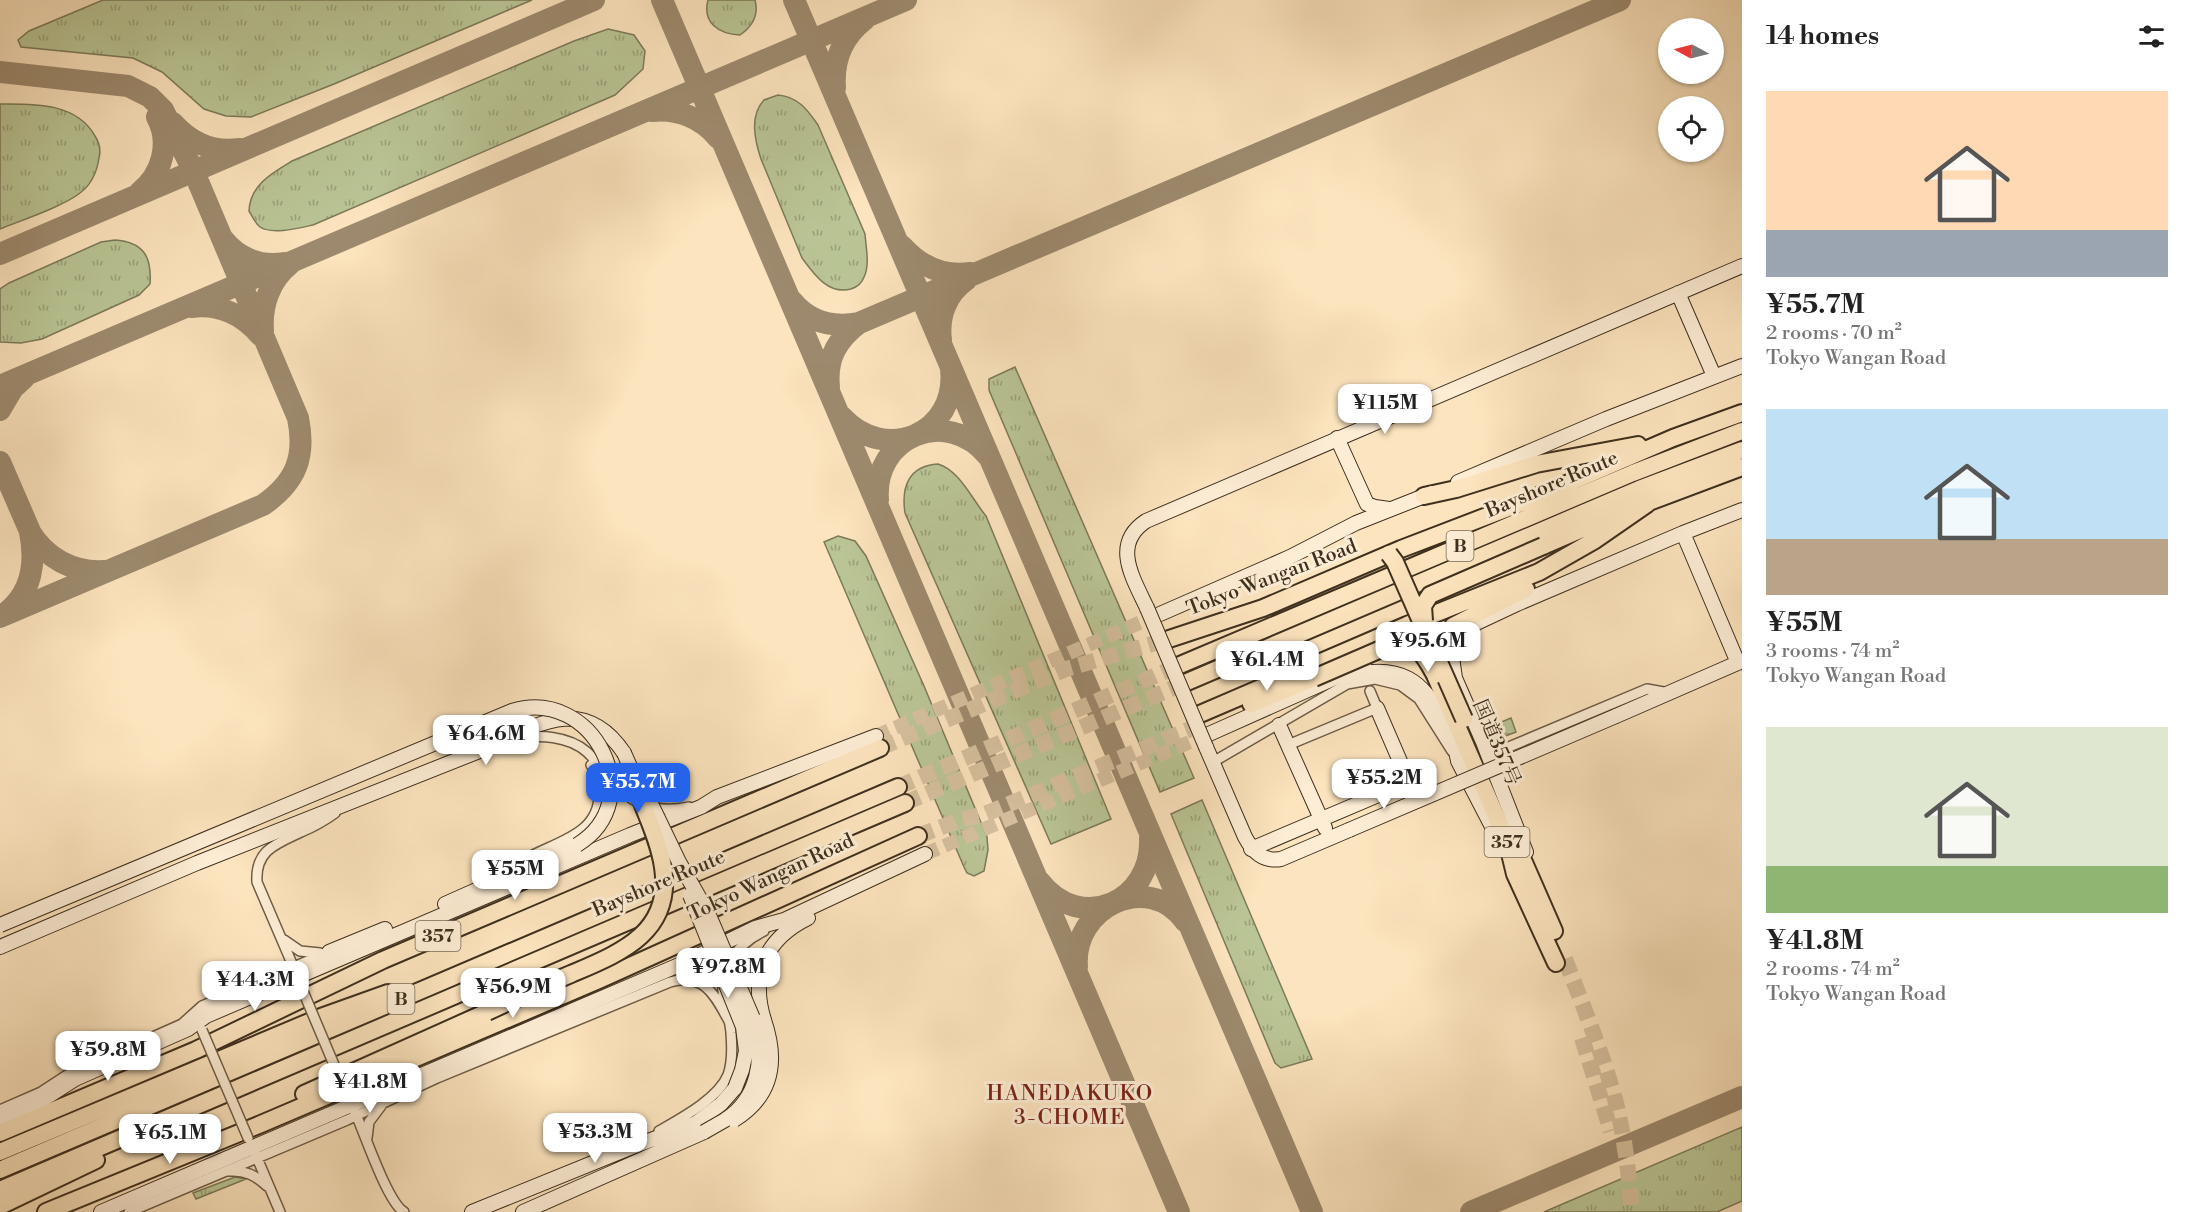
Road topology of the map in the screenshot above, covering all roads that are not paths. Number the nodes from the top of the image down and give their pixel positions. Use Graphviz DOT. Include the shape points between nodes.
graph roads {
  1 [pos="1742,266"];
  2 [pos="1678,293"];
  3 [pos="1742,366"];
  4 [pos="1714,376"];
  5 [pos="1742,413"];
  6 [pos="1742,431"];
  7 [pos="1674,438"];
  8 [pos="1335,439"];
  9 [pos="1742,450"];
  10 [pos="1742,467"];
  11 [pos="1424,496"];
  12 [pos="1647,504"];
  13 [pos="1394,508"];
  14 [pos="1742,510"];
  15 [pos="1356,523"];
  16 [pos="1683,533"];
  17 [pos="1595,540"];
  18 [pos="1389,554"];
  19 [pos="1517,604"];
  20 [pos="1153,611"];
  21 [pos="1453,627"];
  22 [pos="1169,639"];
  23 [pos="1432,645"];
  24 [pos="1740,662"];
  25 [pos="1180,665"];
  26 [pos="1435,675"];
  27 [pos="1337,678"];
  28 [pos="1187,681"];
  29 [pos="1370,691"];
  30 [pos="1669,693"];
  31 [pos="1377,708"];
  32 [pos="1459,721"];
  33 [pos="1279,725"];
  34 [pos="1205,729"];
  35 [pos="878,742"];
  36 [pos="1483,742"];
  37 [pos="497,744"];
  38 [pos="571,744"];
  39 [pos="1288,745"];
  40 [pos="1458,760"];
  41 [pos="1213,762"];
  42 [pos="632,771"];
  43 [pos="898,788"];
  44 [pos="717,798"];
  45 [pos="350,803"];
  46 [pos="905,804"];
  47 [pos="1321,820"];
  48 [pos="918,836"];
  49 [pos="1330,838"];
  50 [pos="1251,849"];
  51 [pos="679,862"];
  52 [pos="1515,874"];
  53 [pos="501,878"];
  54 [pos="585,920"];
  55 [pos="784,920"];
  56 [pos="0,925"];
  57 [pos="1554,930"];
  58 [pos="279,935"];
  59 [pos="0,946"];
  60 [pos="329,952"];
  61 [pos="297,976"];
  62 [pos="729,1021"];
  63 [pos="200,1025"];
  64 [pos="224,1094"];
  65 [pos="384,1103"];
  66 [pos="352,1106"];
  67 [pos="0,1110"];
  68 [pos="0,1118"];
  69 [pos="704,1132"];
  70 [pos="0,1133"];
  71 [pos="367,1141"];
  72 [pos="210,1144"];
  73 [pos="252,1147"];
  74 [pos="632,1147"];
  75 [pos="2,1151"];
  76 [pos="0,1170"];
  77 [pos="223,1171"];
  78 [pos="0,1190"];
  79 [pos="270,1190"];
  80 [pos="0,1206"];
  81 [pos="46,1212"];
  82 [pos="101,1212"];
  83 [pos="129,1212"];
  84 [pos="280,1212"];
  85 [pos="404,1212"];
  86 [pos="472,1212"];
  87 [pos="523,1212"];
  1 -- 2 [label="street"];
  2 -- 4 [label="street"];
  2 -- 8 [label="street"];
  3 -- 4 [label="street"];
  4 -- 11 [label="street"];
  5 -- 7 [label="highway"];
  6 -- 25 [label="highway, Bayshore Route / B" via="1633,473"];
  7 -- 11 [label="highway" via="1551,460"];
  7 -- 18 [label="highway, Tokyo Wangan Road"];
  8 -- 13 [label="street" via="1367,504"];
  8 -- 15 [label="street" via="1361,506"];
  8 -- 20 [label="street" via="1140,525 1132,534 1126,554"];
  9 -- 28 [label="highway, Bayshore Route / B" via="1639,489"];
  10 -- 12 [label="highway"];
  11 -- 13 [label="street"];
  12 -- 17 [label="highway"];
  12 -- 23 [label="highway, bridge" via="1436,592 1423,606"];
  13 -- 15 [label="street"];
  14 -- 16 [label="street"];
  15 -- 20 [label="street" via="1290,557"];
  16 -- 19 [label="street"];
  16 -- 24 [label="street"];
  17 -- 21 [label="highway" via="1544,580"];
  17 -- 34 [label="highway" via="1530,576 1407,625"];
  18 -- 22 [label="highway, Tokyo Wangan Road" via="1263,608"];
  18 -- 23 [label="highway, 国道357号 / 357, bridge"];
  18 -- 26 [label="highway, 国道357号 / 357, bridge" via="1389,565"];
  19 -- 21 [label="street"];
  19 -- 36 [label="street" via="1468,627 1453,650 1455,678"];
  20 -- 34 [label="street, bridge"];
  21 -- 27 [label="street"];
  23 -- 32 [label="highway, 国道357号 / 357, bridge"];
  24 -- 30 [label="street"];
  26 -- 32 [label="highway, 国道357号 / 357"];
  26 -- 34 [label="highway, 357, bridge" via="1417,648 1401,643 1388,646"];
  27 -- 34 [label="street"];
  27 -- 40 [label="street" via="1376,671 1397,673 1415,682 1431,698"];
  29 -- 31 [label="street"];
  30 -- 36 [label="street" via="1641,691 1504,749"];
  30 -- 49 [label="street, bridge"];
  31 -- 39 [label="street"];
  31 -- 47 [label="street" via="1409,782"];
  32 -- 52 [label="highway, 国道357号 / 357" via="1507,841"];
  32 -- 57 [label="highway, 国道357号 / 357"];
  33 -- 39 [label="street"];
  33 -- 40 [label="street" via="1347,684 1389,681 1419,699"];
  33 -- 41 [label="street"];
  34 -- 41 [label="street"];
  35 -- 44 [label="street"];
  35 -- 70 [label="highway, 357" via="392,956 196,1050"];
  36 -- 57 [label="street"];
  37 -- 38 [label="street" via="537,736"];
  37 -- 42 [label="street, bridge" via="530,727 573,718 609,735"];
  37 -- 45 [label="street"];
  38 -- 44 [label="street" via="588,753 621,793 633,801 668,809"];
  38 -- 53 [label="street" via="596,772 597,810 590,823 572,837 523,860"];
  39 -- 47 [label="street"];
  40 -- 52 [label="street"];
  41 -- 50 [label="street"];
  42 -- 51 [label="street, bridge"];
  42 -- 72 [label="highway, bridge" via="664,878 661,903 649,927 632,945 256,1116"];
  43 -- 54 [label="highway, Bayshore Route / B"];
  44 -- 61 [label="street"];
  45 -- 58 [label="street" via="319,824 271,846 260,860 257,882"];
  45 -- 59 [label="street"];
  46 -- 64 [label="highway, Bayshore Route / B"];
  47 -- 49 [label="street"];
  47 -- 50 [label="street"];
  48 -- 72 [label="highway, Tokyo Wangan Road" via="599,980"];
  49 -- 50 [label="street" via="1281,859 1264,858"];
  51 -- 69 [label="street, bridge" via="727,955 760,1044 759,1068 748,1094 730,1115"];
  51 -- 74 [label="street, bridge" via="743,1027 746,1051 735,1088 722,1104 696,1123"];
  52 -- 57 [label="highway, 国道357号 / 357" via="1561,961"];
  53 -- 56 [label="street, bridge" via="577,845 596,830 608,811 611,788 597,742 589,730 557,710 522,708"];
  53 -- 60 [label="street"];
  54 -- 75 [label="highway" via="523,936"];
  54 -- 76 [label="highway, Bayshore Route / B"];
  55 -- 62 [label="street" via="755,935 733,955 722,992"];
  55 -- 66 [label="street" via="755,928 679,965"];
  55 -- 69 [label="street, bridge" via="920,857 796,924 778,940 759,974 758,997 772,1053 765,1087 742,1115"];
  58 -- 60 [label="street" via="300,951"];
  58 -- 61 [label="street"];
  60 -- 61 [label="street"];
  61 -- 63 [label="street"];
  61 -- 66 [label="street, bridge"];
  61 -- 67 [label="street" via="202,1006 182,1024 67,1075 41,1092"];
  62 -- 65 [label="street" via="711,990 692,980 678,980"];
  62 -- 74 [label="street" via="732,1048 728,1075 719,1088 696,1110"];
  63 -- 68 [label="street" via="75,1079"];
  63 -- 73 [label="street, bridge"];
  64 -- 78 [label="highway, Bayshore Route / B"];
  64 -- 80 [label="highway" via="204,1109"];
  65 -- 66 [label="street"];
  65 -- 71 [label="street" via="369,1122"];
  66 -- 71 [label="street"];
  66 -- 73 [label="street"];
  69 -- 87 [label="street"];
  71 -- 85 [label="street" via="390,1195"];
  72 -- 81 [label="highway, Tokyo Wangan Road"];
  73 -- 77 [label="street"];
  73 -- 79 [label="street"];
  73 -- 82 [label="street"];
  74 -- 86 [label="street"];
  77 -- 79 [label="street" via="253,1174"];
  77 -- 83 [label="street"];
  79 -- 84 [label="street"];
}
